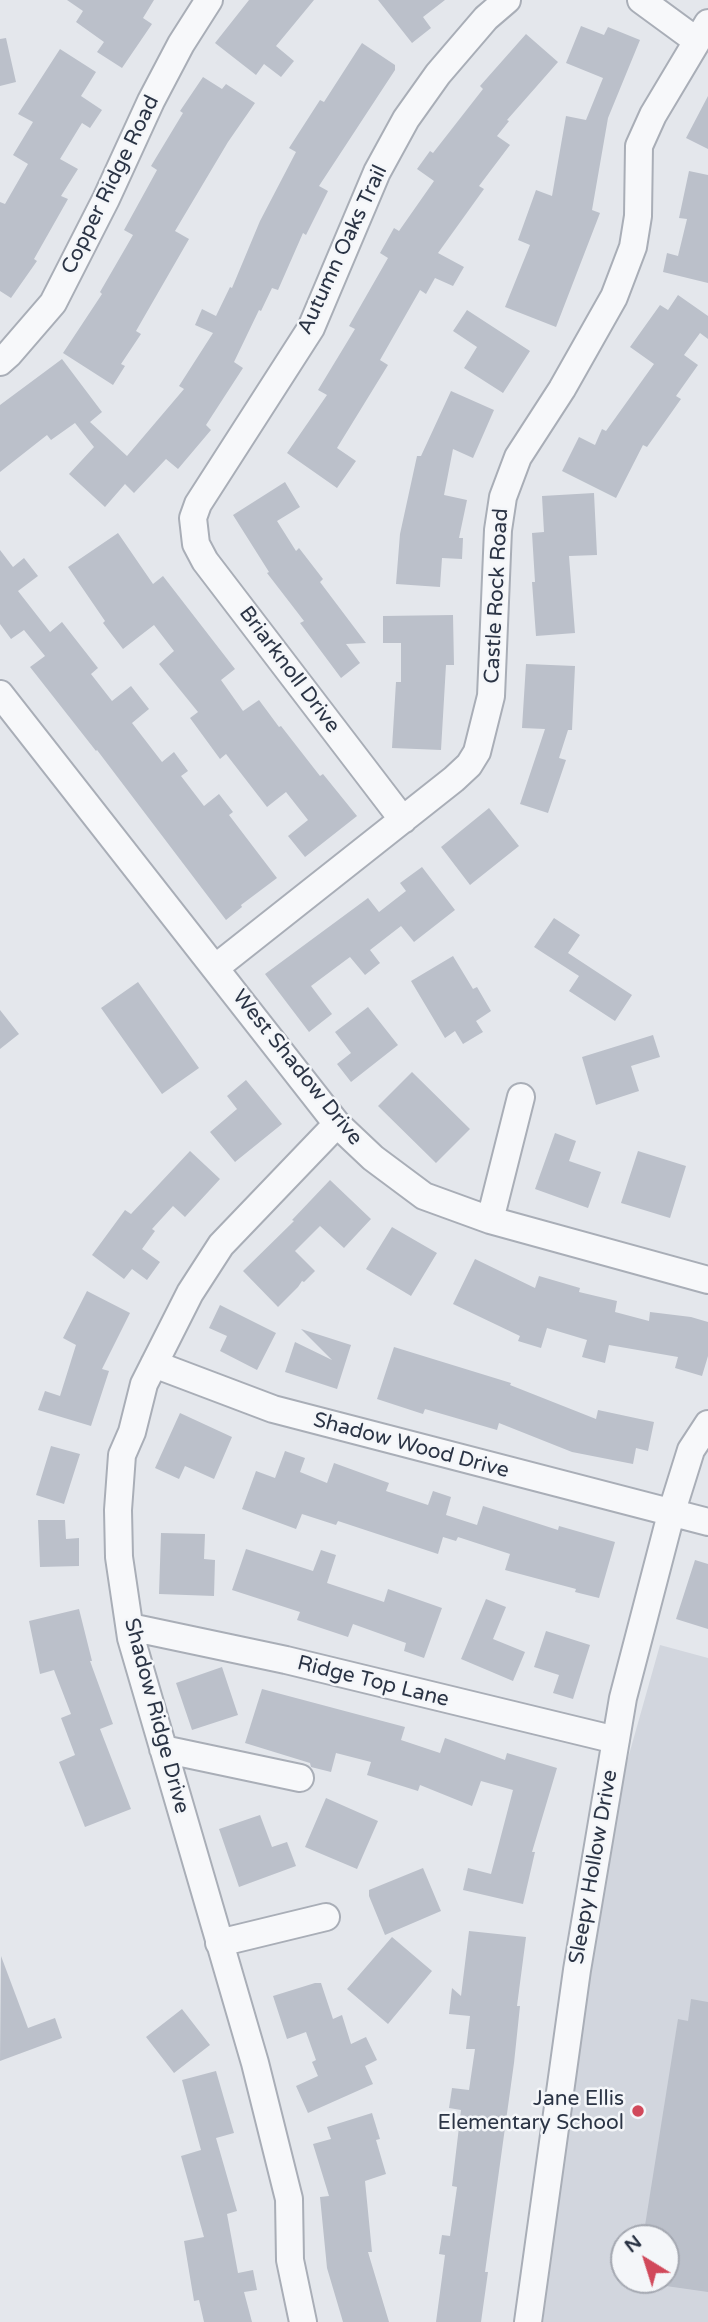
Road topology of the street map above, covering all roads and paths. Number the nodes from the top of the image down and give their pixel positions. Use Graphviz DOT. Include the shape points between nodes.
graph roads {
  1 [pos="209,0"];
  2 [pos="507,0"];
  3 [pos="641,0"];
  4 [pos="703,32"];
  5 [pos="0,362"];
  6 [pos="195,513"];
  7 [pos="0,694"];
  8 [pos="403,820"];
  9 [pos="215,968"];
  10 [pos="521,1097"];
  11 [pos="337,1124"];
  12 [pos="489,1220"];
  13 [pos="708,1280"];
  14 [pos="154,1364"];
  15 [pos="708,1424"];
  16 [pos="671,1514"];
  17 [pos="708,1522"];
  18 [pos="130,1627"];
  19 [pos="616,1740"];
  20 [pos="163,1749"];
  21 [pos="300,1778"];
  22 [pos="327,1917"];
  23 [pos="219,1943"];
  24 [pos="303,2322"];
  25 [pos="528,2322"];
  1 -- 5 [label="street, Copper Ridge Road" via="151,101 53,303"];
  2 -- 6 [label="street, Autumn Oaks Trail" via="462,46 406,119 377,172 311,328"];
  3 -- 4 [label="street"];
  4 -- 8 [label="street, Castle Rock Road" via="639,146 639,216 614,297 517,457 503,496 491,696 477,752 454,779"];
  6 -- 8 [label="street, Briarknoll Drive" via="196,544 205,561"];
  7 -- 9 [label="street, West Shadow Drive"];
  8 -- 9 [label="street, Castle Rock Road"];
  9 -- 11 [label="street, West Shadow Drive"];
  10 -- 12 [label="street"];
  11 -- 12 [label="street, West Shadow Drive" via="424,1196"];
  11 -- 14 [label="street, Shadow Ridge Drive" via="220,1245"];
  12 -- 13 [label="street, West Shadow Drive"];
  14 -- 16 [label="street, Shadow Wood Drive" via="273,1409"];
  14 -- 18 [label="street, Shadow Ridge Drive" via="122,1455 119,1557"];
  15 -- 16 [label="street, Sleepy Hollow Drive" via="691,1450"];
  16 -- 17 [label="street, Shadow Wood Drive"];
  16 -- 19 [label="street, Sleepy Hollow Drive"];
  18 -- 19 [label="street, Ridge Top Lane"];
  18 -- 20 [label="street, Shadow Ridge Drive"];
  19 -- 25 [label="street, Sleepy Hollow Drive" via="577,1970"];
  20 -- 21 [label="street"];
  20 -- 23 [label="street, Shadow Ridge Drive"];
  22 -- 23 [label="street"];
  23 -- 24 [label="street, Shadow Ridge Drive" via="289,2199 289,2260"];
}
